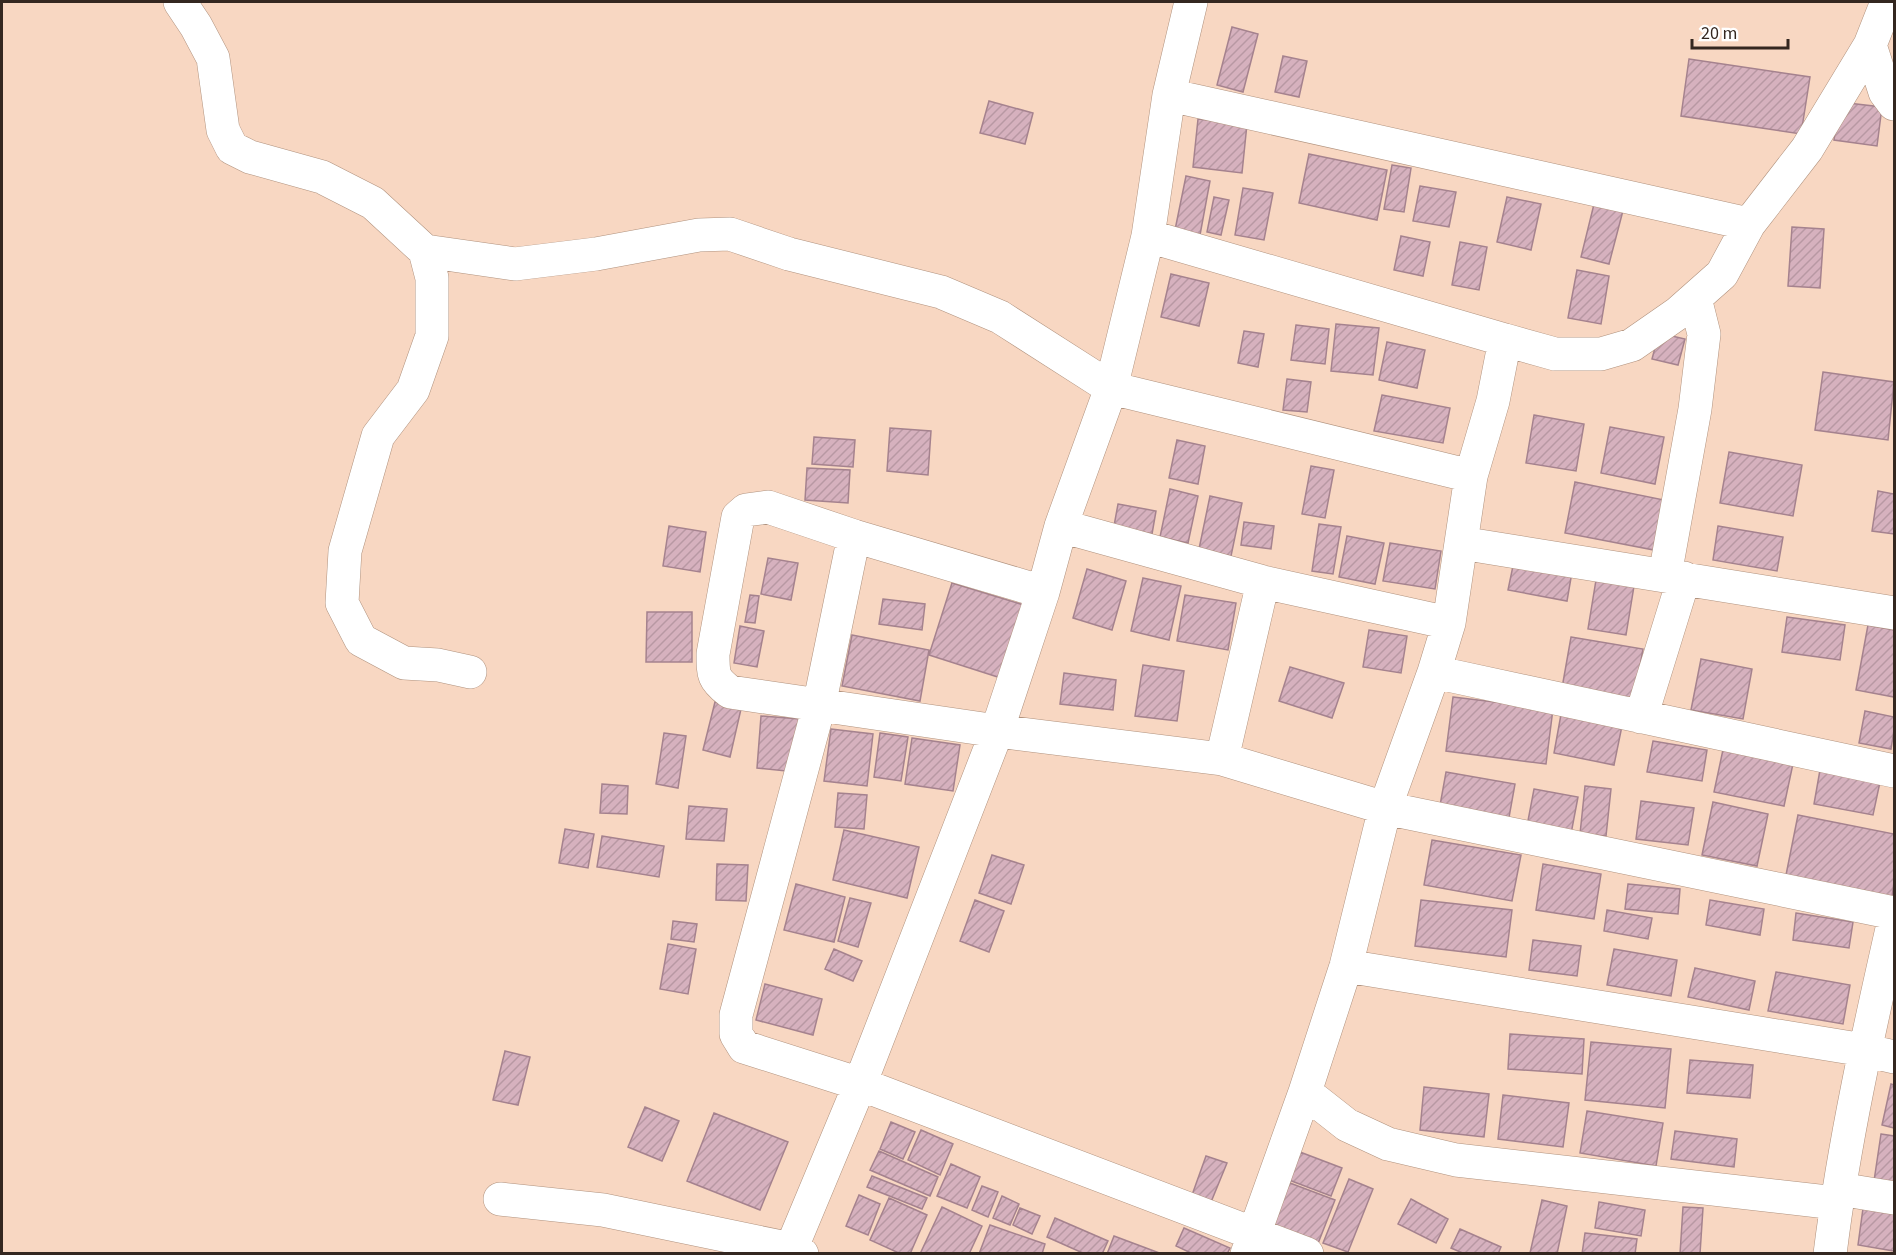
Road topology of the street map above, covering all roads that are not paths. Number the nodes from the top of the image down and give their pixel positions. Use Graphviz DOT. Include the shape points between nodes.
graph roads {
  1 [pos="180,2"];
  2 [pos="1191,2"];
  3 [pos="1887,2"];
  4 [pos="1870,45"];
  5 [pos="1169,95"];
  6 [pos="1894,104"];
  7 [pos="1749,224"];
  8 [pos="1148,236"];
  9 [pos="425,251"];
  10 [pos="1695,298"];
  11 [pos="1505,340"];
  12 [pos="1111,388"];
  13 [pos="1471,476"];
  14 [pos="1062,526"];
  15 [pos="854,536"];
  16 [pos="1461,543"];
  17 [pos="1675,576"];
  18 [pos="1263,582"];
  19 [pos="1043,592"];
  20 [pos="1894,613"];
  21 [pos="1449,623"];
  22 [pos="470,672"];
  23 [pos="1434,672"];
  24 [pos="819,706"];
  25 [pos="1641,717"];
  26 [pos="997,731"];
  27 [pos="1222,759"];
  28 [pos="1894,771"];
  29 [pos="1385,808"];
  30 [pos="1894,913"];
  31 [pos="1894,920"];
  32 [pos="1346,966"];
  33 [pos="1879,1054"];
  34 [pos="860,1084"];
  35 [pos="1305,1092"];
  36 [pos="1838,1196"];
  37 [pos="1894,1198"];
  38 [pos="500,1199"];
  39 [pos="1250,1244"];
  40 [pos="794,1252"];
  41 [pos="1307,1254"];
  42 [pos="1830,1254"];
  1 -- 9 [label="street" via="213,58 223,130 232,147 250,157 322,177 373,203"];
  2 -- 5 [label="street"];
  3 -- 4 [label="street"];
  4 -- 6 [label="street" via="1885,92"];
  4 -- 7 [label="street" via="1807,149"];
  5 -- 7 [label="street"];
  5 -- 8 [label="street"];
  7 -- 10 [label="street" via="1722,274"];
  8 -- 11 [label="street"];
  8 -- 12 [label="street"];
  9 -- 12 [label="street" via="514,264 699,235 730,234 789,254 941,292 1000,317"];
  9 -- 22 [label="street" via="432,278 432,336 413,390 378,435 345,550 342,603 361,640 404,663"];
  10 -- 11 [label="street" via="1632,345 1601,354 1555,354"];
  10 -- 17 [label="street" via="1704,334"];
  11 -- 13 [label="street" via="1494,401"];
  12 -- 13 [label="street"];
  12 -- 14 [label="street"];
  13 -- 16 [label="street"];
  14 -- 18 [label="street"];
  14 -- 19 [label="street"];
  15 -- 19 [label="street"];
  15 -- 24 [label="street"];
  15 -- 24 [label="street" via="768,507 747,510 738,517 712,674 730,692"];
  16 -- 17 [label="street"];
  16 -- 21 [label="street"];
  17 -- 20 [label="street"];
  17 -- 25 [label="street"];
  18 -- 21 [label="street"];
  18 -- 27 [label="street"];
  19 -- 26 [label="street"];
  21 -- 23 [label="street"];
  23 -- 25 [label="street"];
  23 -- 29 [label="street"];
  24 -- 26 [label="street"];
  24 -- 34 [label="street" via="736,1015 736,1034 744,1047"];
  25 -- 28 [label="street"];
  26 -- 27 [label="street"];
  26 -- 34 [label="street"];
  27 -- 29 [label="street"];
  29 -- 30 [label="street"];
  29 -- 32 [label="street"];
  31 -- 33 [label="street"];
  32 -- 33 [label="street"];
  32 -- 35 [label="street"];
  33 -- 36 [label="street"];
  34 -- 39 [label="street"];
  34 -- 40 [label="street"];
  35 -- 36 [label="street" via="1347,1125 1388,1144 1456,1160"];
  35 -- 39 [label="street"];
  36 -- 37 [label="street"];
  36 -- 42 [label="street"];
  38 -- 40 [label="street" via="603,1210"];
  39 -- 41 [label="street"];
}
